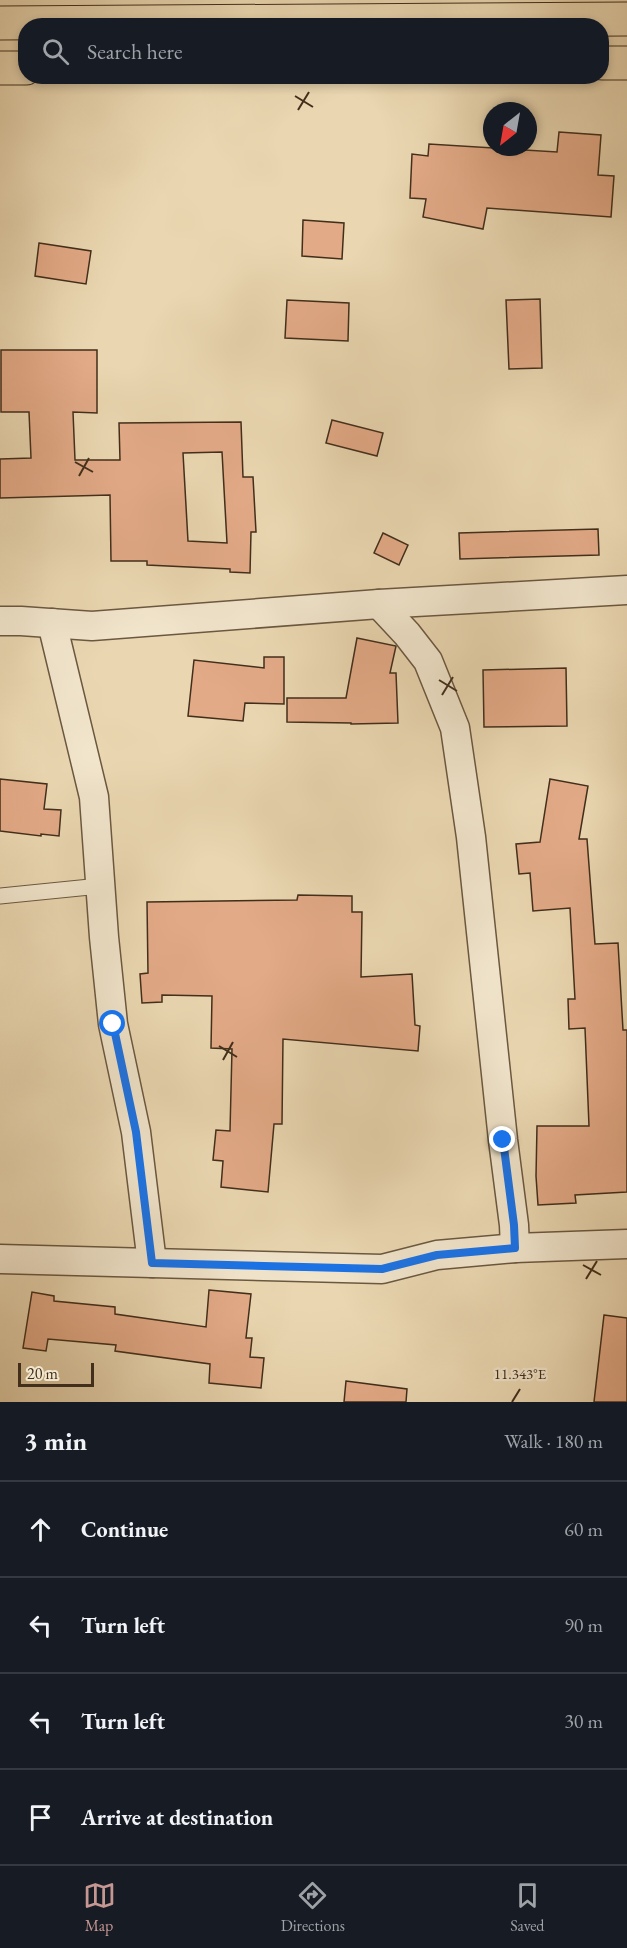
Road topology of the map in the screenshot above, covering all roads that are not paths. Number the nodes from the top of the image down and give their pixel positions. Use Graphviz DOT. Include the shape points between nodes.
graph roads {
  1 [pos="609,19"];
  2 [pos="627,19"];
  3 [pos="0,23"];
  4 [pos="18,23"];
  5 [pos="609,63"];
  6 [pos="627,63"];
  7 [pos="0,68"];
  8 [pos="18,68"];
  9 [pos="627,590"];
  10 [pos="379,604"];
  11 [pos="0,621"];
  12 [pos="52,623"];
  13 [pos="100,886"];
  14 [pos="0,896"];
  15 [pos="627,1244"];
  16 [pos="515,1248"];
  17 [pos="0,1260"];
  18 [pos="152,1263"];
  1 -- 2 [label="highway"];
  3 -- 4 [label="highway"];
  5 -- 6 [label="highway"];
  7 -- 8 [label="highway"];
  9 -- 10 [label="street"];
  10 -- 12 [label="street" via="92,626"];
  10 -- 16 [label="street" via="428,661 455,728 471,837"];
  11 -- 12 [label="street"];
  12 -- 13 [label="street" via="94,797"];
  13 -- 14 [label="lane"];
  13 -- 18 [label="street" via="113,1024 136,1132"];
  15 -- 16 [label="street"];
  16 -- 18 [label="street" via="437,1255 382,1269"];
  17 -- 18 [label="street"];
}
